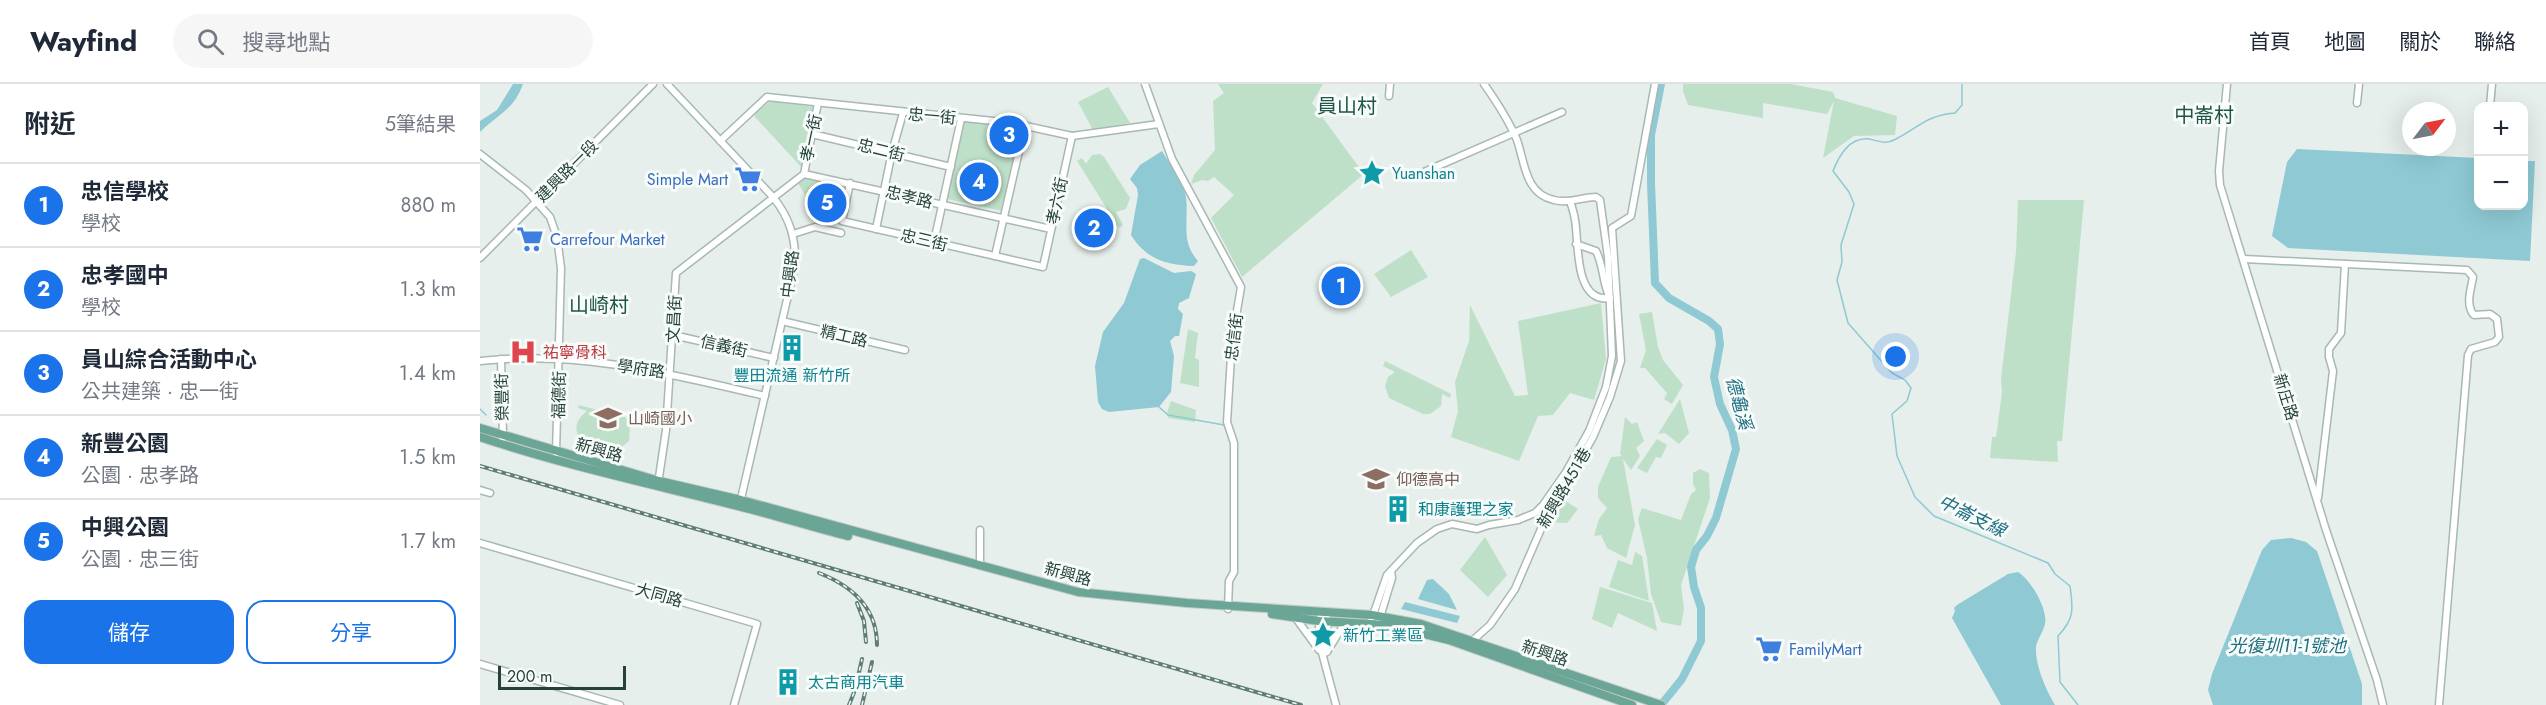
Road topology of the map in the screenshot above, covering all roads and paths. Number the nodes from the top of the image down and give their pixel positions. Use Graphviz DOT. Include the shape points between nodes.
graph roads {
  1 [pos="653,84"];
  2 [pos="667,84"];
  3 [pos="1145,84"];
  4 [pos="1390,84"];
  5 [pos="1484,84"];
  6 [pos="1494,84"];
  7 [pos="1655,84"];
  8 [pos="2227,84"];
  9 [pos="2359,84"];
  10 [pos="2492,84"];
  11 [pos="1490,92"];
  12 [pos="1389,96"];
  13 [pos="2490,102"];
  14 [pos="818,103"];
  15 [pos="2357,103"];
  16 [pos="1562,112"];
  17 [pos="903,113"];
  18 [pos="961,119"];
  19 [pos="1159,124"];
  20 [pos="1025,125"];
  21 [pos="1513,133"];
  22 [pos="812,134"];
  23 [pos="1072,136"];
  24 [pos="720,141"];
  25 [pos="892,152"];
  26 [pos="480,154"];
  27 [pos="951,166"];
  28 [pos="804,174"];
  29 [pos="1417,175"];
  30 [pos="850,183"];
  31 [pos="884,191"];
  32 [pos="773,197"];
  33 [pos="536,201"];
  34 [pos="1570,201"];
  35 [pos="941,205"];
  36 [pos="1002,218"];
  37 [pos="876,229"];
  38 [pos="1051,229"];
  39 [pos="841,233"];
  40 [pos="793,234"];
  41 [pos="933,242"];
  42 [pos="1576,244"];
  43 [pos="995,256"];
  44 [pos="480,258"];
  45 [pos="2244,259"];
  46 [pos="2345,264"];
  47 [pos="1043,267"];
  48 [pos="1610,298"];
  49 [pos="782,321"];
  50 [pos="673,335"];
  51 [pos="905,350"];
  52 [pos="774,358"];
  53 [pos="501,359"];
  54 [pos="560,359"];
  55 [pos="480,361"];
  56 [pos="670,373"];
  57 [pos="765,396"];
  58 [pos="480,428"];
  59 [pos="480,436"];
  60 [pos="502,440"];
  61 [pos="555,455"];
  62 [pos="658,484"];
  63 [pos="480,490"];
  64 [pos="490,493"];
  65 [pos="2318,502"];
  66 [pos="740,503"];
  67 [pos="980,530"];
  68 [pos="480,543"];
  69 [pos="980,565"];
  70 [pos="1228,607"];
  71 [pos="1324,612"];
  72 [pos="1294,616"];
  73 [pos="1375,620"];
  74 [pos="1319,621"];
  75 [pos="1328,621"];
  76 [pos="1350,621"];
  77 [pos="1472,641"];
  78 [pos="1324,658"];
  79 [pos="480,664"];
  80 [pos="1658,704"];
  81 [pos="620,705"];
  82 [pos="734,705"];
  83 [pos="1335,705"];
  84 [pos="1632,705"];
  85 [pos="2383,705"];
  86 [pos="2439,705"];
  1 -- 33 [label="street, 建興路一段"];
  2 -- 24 [label="street, 中興路"];
  3 -- 19 [label="street, 忠信街"];
  4 -- 12 [label="street"];
  5 -- 11 [label="street"];
  6 -- 11 [label="street"];
  7 -- 77 [label="street, 新興路451巷" via="1631,216 1612,228 1622,361 1602,418 1541,529 1515,590 1490,626"];
  8 -- 45 [label="street, 新庄路" via="2220,185"];
  9 -- 15 [label="street"];
  10 -- 13 [label="street"];
  11 -- 21 [label="street"];
  14 -- 17 [label="street, 忠一街"];
  14 -- 22 [label="street, 孝一街"];
  14 -- 24 [label="street, 忠一街" via="767,97"];
  16 -- 21 [label="street"];
  17 -- 18 [label="street, 忠一街"];
  17 -- 25 [label="street"];
  18 -- 20 [label="street, 忠一街"];
  18 -- 27 [label="street"];
  19 -- 23 [label="street, 忠一街"];
  19 -- 70 [label="street, 忠信街" via="1172,159 1241,287 1232,340 1227,422 1234,450 1234,572 1229,581"];
  20 -- 23 [label="street, 忠一街"];
  20 -- 36 [label="street"];
  21 -- 29 [label="street"];
  21 -- 34 [label="street" via="1524,170 1535,188 1550,199"];
  22 -- 25 [label="street, 忠二街"];
  22 -- 28 [label="street, 孝一街"];
  23 -- 38 [label="street, 孝六街"];
  24 -- 32 [label="street, 中興路"];
  25 -- 27 [label="street, 忠二街"];
  25 -- 31 [label="street"];
  26 -- 33 [label="street, 福德街" via="517,181"];
  27 -- 35 [label="street"];
  28 -- 30 [label="street, 忠孝路"];
  28 -- 32 [label="street"];
  30 -- 31 [label="street, 忠孝路"];
  30 -- 37 [label="street, 忠三街" via="842,222"];
  31 -- 35 [label="street, 忠孝路"];
  31 -- 37 [label="street"];
  32 -- 40 [label="street, 中興路"];
  32 -- 50 [label="street, 文昌街" via="676,273"];
  33 -- 44 [label="street, 建興路一段"];
  33 -- 54 [label="street, 福德街" via="553,223 561,252"];
  34 -- 42 [label="street" via="1576,221"];
  34 -- 48 [label="street" via="1596,197 1600,200"];
  35 -- 36 [label="street, 忠孝路"];
  35 -- 41 [label="street"];
  36 -- 38 [label="street, 忠孝路"];
  36 -- 43 [label="street"];
  37 -- 41 [label="street, 忠三街"];
  38 -- 47 [label="street, 孝六街"];
  39 -- 40 [label="street" via="815,227"];
  40 -- 49 [label="street, 中興路" via="795,265"];
  41 -- 43 [label="street, 忠三街"];
  42 -- 48 [label="street" via="1596,251"];
  42 -- 48 [label="street" via="1581,274 1594,295"];
  43 -- 47 [label="street, 忠三街"];
  45 -- 46 [label="street"];
  45 -- 65 [label="street, 新庄路"];
  46 -- 65 [label="street" via="2341,333 2329,357 2333,370"];
  46 -- 86 [label="street" via="2467,270 2473,277 2471,313 2490,314 2497,319 2499,337 2495,342 2471,349 2468,355"];
  48 -- 73 [label="street" via="1612,356 1606,387 1589,431 1543,505 1534,513 1507,523 1477,529 1452,524 1437,529 1391,571 1392,578"];
  49 -- 51 [label="street, 精工路"];
  49 -- 52 [label="street, 中興路"];
  50 -- 52 [label="street, 信義街"];
  50 -- 56 [label="street, 文昌街"];
  52 -- 57 [label="street, 中興路"];
  53 -- 54 [label="street, 學府路"];
  53 -- 55 [label="street, 學府路"];
  53 -- 60 [label="street, 榮豐街"];
  54 -- 56 [label="street, 學府路"];
  54 -- 61 [label="street, 福德街"];
  56 -- 57 [label="street, 學府路"];
  56 -- 62 [label="street, 文昌街"];
  57 -- 66 [label="street, 中興路"];
  58 -- 60 [label="main road, 新興路"];
  59 -- 60 [label="main road, 新興路"];
  60 -- 61 [label="main road, 新興路"];
  61 -- 62 [label="main road, 新興路"];
  62 -- 66 [label="main road, 新興路"];
  63 -- 64 [label="street"];
  65 -- 85 [label="street, 新庄路"];
  66 -- 69 [label="main road, 新興路"];
  66 -- 70 [label="main road, 新興路" via="779,519 1083,596"];
  67 -- 69 [label="street"];
  68 -- 82 [label="street, 大同路" via="757,624"];
  69 -- 70 [label="main road, 新興路" via="1094,595"];
  70 -- 71 [label="main road, 新興路"];
  70 -- 72 [label="main road, 新興路"];
  71 -- 73 [label="main road, 新興路"];
  71 -- 74 [label="street"];
  71 -- 75 [label="street"];
  72 -- 74 [label="main road, 新興路"];
  72 -- 78 [label="street"];
  73 -- 76 [label="main road, 新興路"];
  73 -- 77 [label="main road, 新興路" via="1421,624"];
  73 -- 84 [label="main road, 新興路" via="1449,640"];
  74 -- 75 [label="main road, 新興路"];
  74 -- 78 [label="street" via="1318,638"];
  75 -- 76 [label="main road, 新興路"];
  75 -- 78 [label="street"];
  76 -- 78 [label="street"];
  77 -- 80 [label="main road, 新興路"];
  78 -- 83 [label="street"];
  79 -- 81 [label="street"];
}
